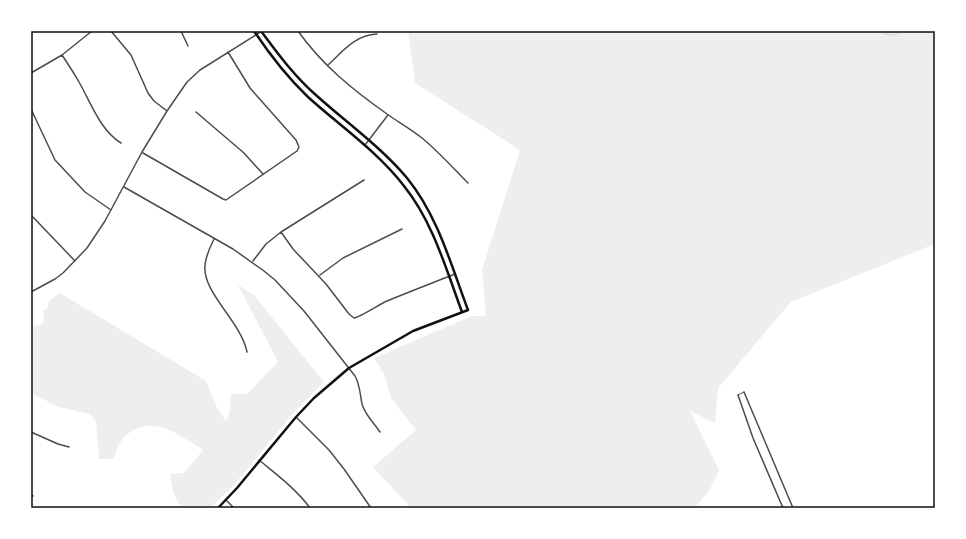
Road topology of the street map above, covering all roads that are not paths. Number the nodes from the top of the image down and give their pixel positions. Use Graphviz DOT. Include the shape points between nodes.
graph roads {
  1 [pos="92,31"];
  2 [pos="111,31"];
  3 [pos="182,31"];
  4 [pos="254,31"];
  5 [pos="261,31"];
  6 [pos="298,31"];
  7 [pos="256,34"];
  8 [pos="377,34"];
  9 [pos="188,46"];
  10 [pos="228,52"];
  11 [pos="62,55"];
  12 [pos="328,66"];
  13 [pos="31,73"];
  14 [pos="31,109"];
  15 [pos="167,111"];
  16 [pos="196,112"];
  17 [pos="388,115"];
  18 [pos="368,140"];
  19 [pos="121,143"];
  20 [pos="364,145"];
  21 [pos="142,152"];
  22 [pos="263,174"];
  23 [pos="364,180"];
  24 [pos="468,183"];
  25 [pos="124,187"];
  26 [pos="111,210"];
  27 [pos="31,215"];
  28 [pos="402,230"];
  29 [pos="281,232"];
  30 [pos="214,239"];
  31 [pos="75,261"];
  32 [pos="252,262"];
  33 [pos="455,274"];
  34 [pos="320,275"];
  35 [pos="449,277"];
  36 [pos="31,292"];
  37 [pos="462,312"];
  38 [pos="247,352"];
  39 [pos="349,368"];
  40 [pos="744,392"];
  41 [pos="738,395"];
  42 [pos="296,417"];
  43 [pos="31,432"];
  44 [pos="380,432"];
  45 [pos="69,447"];
  46 [pos="259,460"];
  47 [pos="226,500"];
  48 [pos="218,508"];
  49 [pos="234,508"];
  50 [pos="310,508"];
  51 [pos="371,508"];
  52 [pos="784,508"];
  53 [pos="792,508"];
  1 -- 11 [label="street"];
  2 -- 15 [label="street" via="131,55 148,93"];
  3 -- 9 [label="street"];
  4 -- 7 [label="main road"];
  5 -- 7 [label="street"];
  5 -- 18 [label="main road" via="304,84"];
  6 -- 12 [label="street"];
  7 -- 10 [label="street"];
  7 -- 20 [label="main road" via="299,88"];
  8 -- 12 [label="street" via="367,34 356,40"];
  10 -- 15 [label="street" via="190,79"];
  10 -- 22 [label="street" via="250,88 296,140 299,147 292,155"];
  11 -- 13 [label="street"];
  11 -- 19 [label="street" via="104,126"];
  12 -- 17 [label="street" via="351,88"];
  14 -- 26 [label="street" via="55,160 85,192"];
  15 -- 21 [label="street"];
  16 -- 22 [label="street" via="244,152"];
  17 -- 18 [label="street"];
  17 -- 24 [label="street" via="436,150"];
  18 -- 20 [label="street"];
  18 -- 33 [label="main road" via="388,157 420,197 440,235"];
  20 -- 35 [label="main road" via="392,171 416,203 435,238"];
  21 -- 22 [label="street" via="223,200"];
  21 -- 25 [label="street"];
  23 -- 29 [label="street"];
  25 -- 26 [label="street"];
  25 -- 30 [label="street"];
  26 -- 31 [label="street" via="96,236"];
  27 -- 31 [label="street"];
  28 -- 34 [label="street" via="343,258"];
  29 -- 32 [label="street" via="269,241"];
  29 -- 34 [label="street" via="293,249"];
  30 -- 32 [label="street"];
  30 -- 38 [label="street" via="206,256 205,274 212,291 241,332"];
  31 -- 36 [label="street" via="55,279"];
  32 -- 39 [label="street" via="275,280 296,302"];
  33 -- 35 [label="street"];
  33 -- 37 [label="main road" via="468,310"];
  34 -- 35 [label="street" via="354,318 386,302"];
  35 -- 37 [label="main road"];
  37 -- 39 [label="main road" via="413,331"];
  39 -- 42 [label="main road"];
  39 -- 44 [label="street" via="358,382 365,411"];
  40 -- 41 [label="lane"];
  40 -- 53 [label="street"];
  41 -- 52 [label="street" via="753,438"];
  42 -- 46 [label="main road"];
  42 -- 51 [label="street" via="329,450"];
  43 -- 45 [label="street"];
  46 -- 47 [label="main road"];
  46 -- 50 [label="street" via="285,481"];
  47 -- 48 [label="main road"];
  47 -- 49 [label="street"];
}
